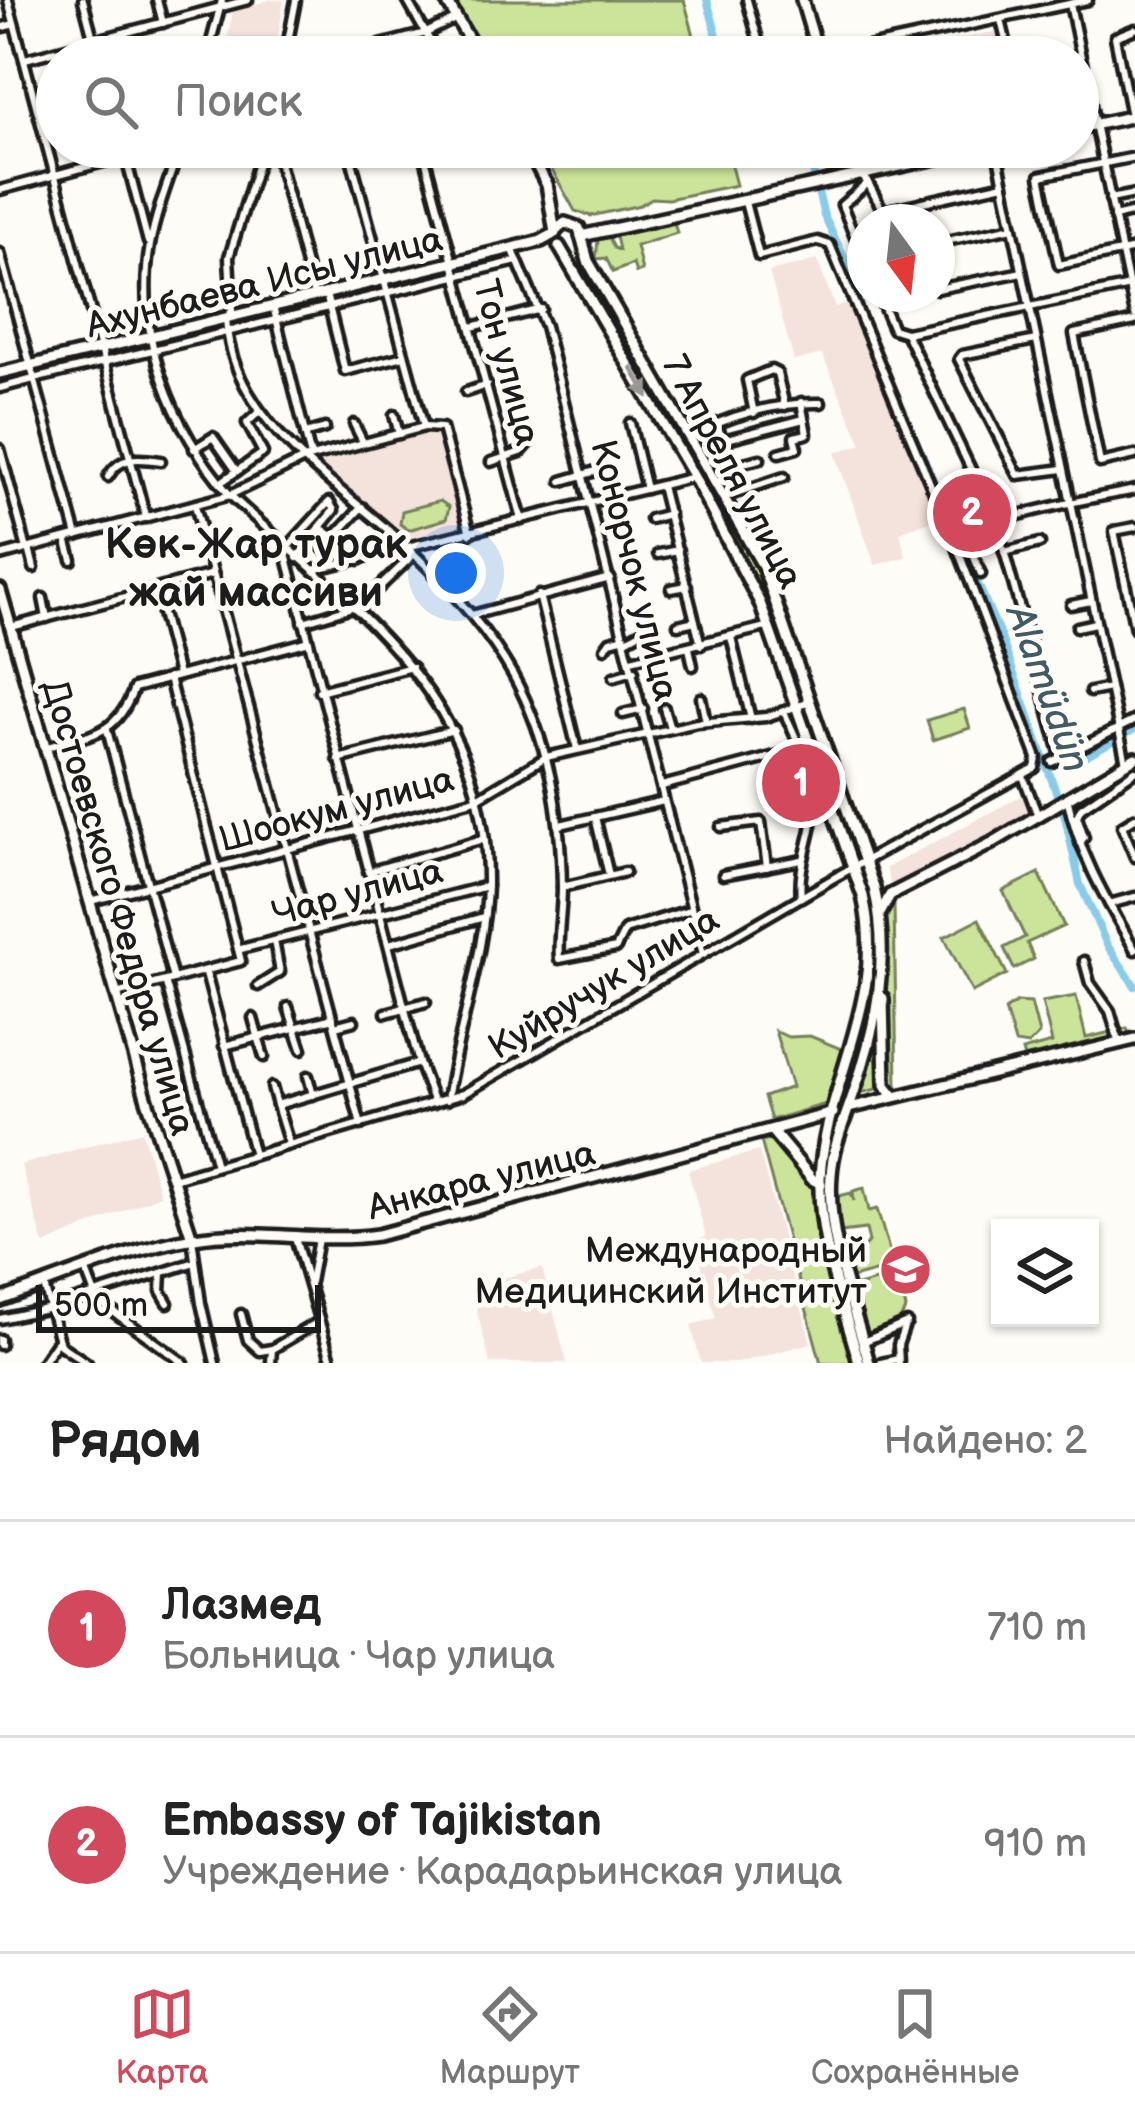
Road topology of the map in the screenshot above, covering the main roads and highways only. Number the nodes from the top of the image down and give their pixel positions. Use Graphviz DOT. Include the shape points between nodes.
graph roads {
  1 [pos="446,0"];
  2 [pos="802,0"];
  3 [pos="468,36"];
  4 [pos="813,36"];
  5 [pos="1133,116"];
  6 [pos="1099,123"];
  7 [pos="538,168"];
  8 [pos="860,168"];
  9 [pos="891,168"];
  10 [pos="864,178"];
  11 [pos="547,184"];
  12 [pos="606,228"];
  13 [pos="578,231"];
  14 [pos="556,239"];
  15 [pos="586,257"];
  16 [pos="621,320"];
  17 [pos="608,327"];
  18 [pos="0,373"];
  19 [pos="751,544"];
  20 [pos="735,552"];
  21 [pos="0,590"];
  22 [pos="804,704"];
  23 [pos="1132,764"];
  24 [pos="874,889"];
  25 [pos="890,896"];
  26 [pos="881,924"];
  27 [pos="868,985"];
  28 [pos="880,986"];
  29 [pos="1135,1039"];
  30 [pos="894,1096"];
  31 [pos="847,1108"];
  32 [pos="832,1113"];
  33 [pos="772,1131"];
  34 [pos="825,1184"];
  35 [pos="192,1238"];
  36 [pos="0,1300"];
  37 [pos="860,1363"];
  38 [pos="869,1363"];
  1 -- 3 [label="main road"];
  2 -- 4 [label="main road"];
  5 -- 6 [label="main road"];
  7 -- 11 [label="main road, 7 Апреля улица"];
  8 -- 10 [label="main road"];
  9 -- 10 [label="main road"];
  10 -- 12 [label="main road"];
  11 -- 13 [label="main road, 7 Апреля улица"];
  11 -- 14 [label="main road, 7 Апреля улица"];
  12 -- 13 [label="main road"];
  12 -- 15 [label="main road" via="592,237"];
  13 -- 14 [label="main road" via="561,224"];
  13 -- 14 [label="main road" via="570,249"];
  13 -- 15 [label="main road, 7 Апреля улица"];
  14 -- 17 [label="main road, 7 Апреля улица"];
  14 -- 18 [label="main road, Ахунбаева Исы улица"];
  15 -- 16 [label="main road, 7 Апреля улица"];
  16 -- 17 [label="main road"];
  16 -- 19 [label="main road, 7 Апреля улица"];
  17 -- 20 [label="main road, 7 Апреля улица, one-way"];
  19 -- 20 [label="main road"];
  19 -- 22 [label="main road, 7 Апреля улица" via="769,579"];
  20 -- 22 [label="main road, 7 Апреля улица"];
  21 -- 35 [label="main road, Достоевского Федора улица"];
  22 -- 24 [label="main road, 7 Апреля улица"];
  22 -- 27 [label="main road, 7 Апреля улица" via="859,883"];
  23 -- 25 [label="main road"];
  24 -- 25 [label="main road"];
  24 -- 26 [label="main road, 7 Апреля улица"];
  25 -- 26 [label="main road"];
  26 -- 28 [label="main road, 7 Апреля улица"];
  27 -- 28 [label="main road"];
  27 -- 32 [label="main road, 7 Апреля улица"];
  28 -- 30 [label="main road" via="885,1085"];
  28 -- 31 [label="main road, 7 Апреля улица"];
  29 -- 30 [label="main road, Анкара улица"];
  30 -- 31 [label="main road, Анкара улица"];
  31 -- 32 [label="main road, Анкара улица"];
  31 -- 34 [label="main road, 7 Апреля улица"];
  32 -- 33 [label="main road, Анкара улица"];
  32 -- 34 [label="main road, 7 Апреля улица"];
  33 -- 34 [label="main road"];
  33 -- 35 [label="main road, Анкара улица" via="402,1230"];
  34 -- 37 [label="main road, 7 Апреля улица" via="824,1226"];
  34 -- 38 [label="main road, 7 Апреля улица"];
  35 -- 36 [label="main road, Анкара улица"];
}
